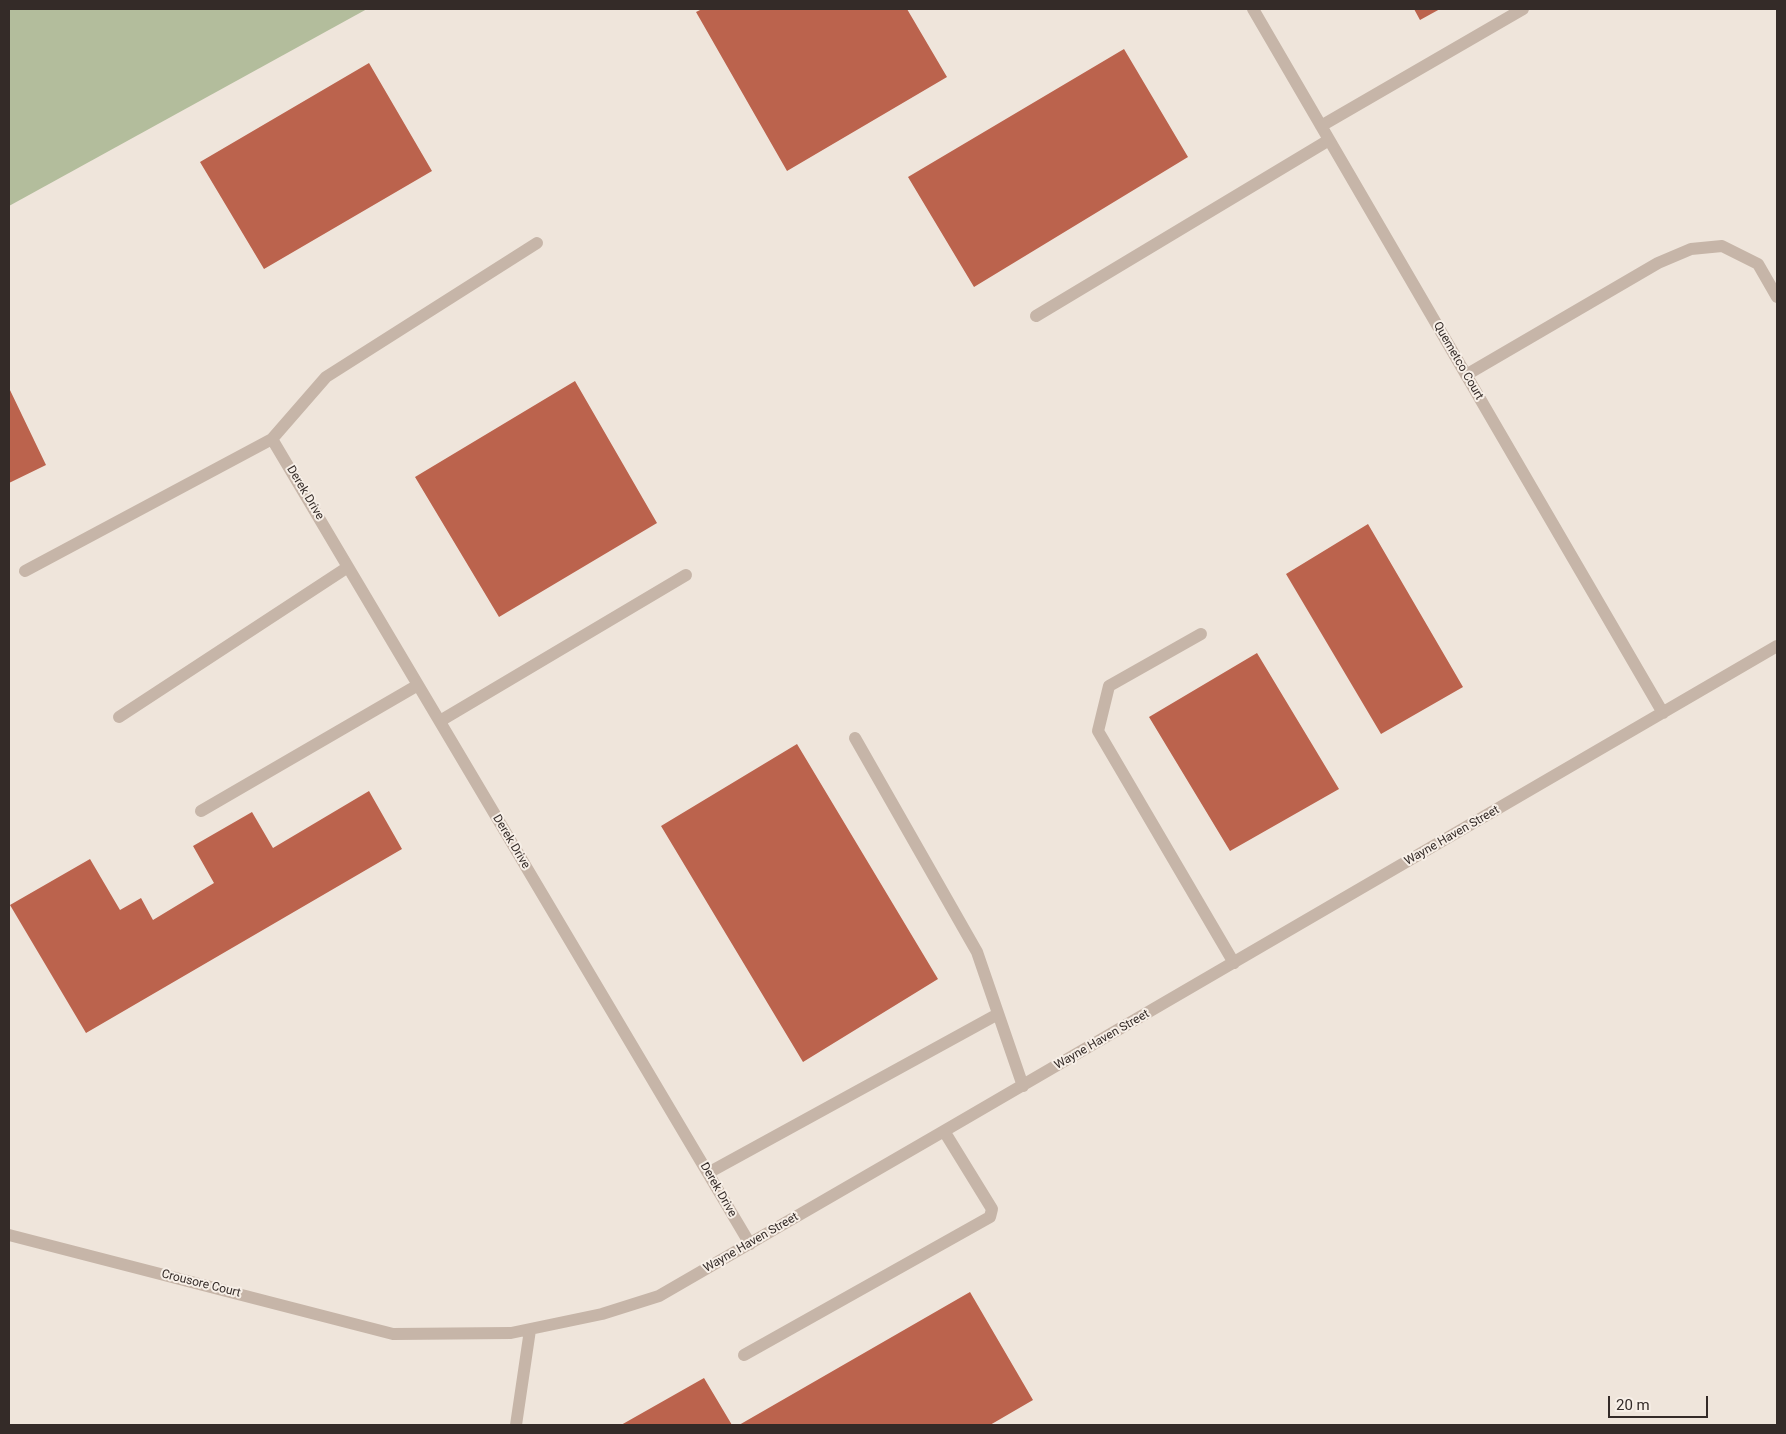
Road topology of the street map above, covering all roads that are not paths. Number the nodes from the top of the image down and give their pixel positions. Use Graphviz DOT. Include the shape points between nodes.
graph roads {
  1 [pos="1253,9"];
  2 [pos="1523,9"];
  3 [pos="1321,126"];
  4 [pos="1329,140"];
  5 [pos="537,243"];
  6 [pos="1777,297"];
  7 [pos="1036,316"];
  8 [pos="1466,375"];
  9 [pos="272,439"];
  10 [pos="348,567"];
  11 [pos="25,571"];
  12 [pos="686,575"];
  13 [pos="1202,634"];
  14 [pos="1777,646"];
  15 [pos="418,686"];
  16 [pos="1663,713"];
  17 [pos="118,717"];
  18 [pos="440,721"];
  19 [pos="855,738"];
  20 [pos="201,811"];
  21 [pos="1234,963"];
  22 [pos="998,1014"];
  23 [pos="1023,1086"];
  24 [pos="944,1131"];
  25 [pos="708,1173"];
  26 [pos="9,1235"];
  27 [pos="750,1244"];
  28 [pos="530,1330"];
  29 [pos="393,1334"];
  30 [pos="744,1355"];
  31 [pos="516,1425"];
  1 -- 3 [label="street, Quemetco Court"];
  2 -- 3 [label="street"];
  3 -- 4 [label="street, Quemetco Court"];
  4 -- 7 [label="street"];
  4 -- 8 [label="street, Quemetco Court"];
  5 -- 9 [label="street" via="326,377"];
  6 -- 8 [label="street" via="1758,264 1722,246 1690,249 1658,263"];
  8 -- 16 [label="street, Quemetco Court"];
  9 -- 10 [label="street, Derek Drive"];
  9 -- 11 [label="street"];
  10 -- 15 [label="street, Derek Drive"];
  10 -- 17 [label="street"];
  12 -- 18 [label="street"];
  13 -- 21 [label="street" via="1109,686 1098,732"];
  14 -- 16 [label="street, Wayne Haven Street"];
  15 -- 18 [label="street, Derek Drive"];
  15 -- 20 [label="street"];
  16 -- 21 [label="street, Wayne Haven Street"];
  18 -- 25 [label="street, Derek Drive"];
  19 -- 22 [label="street" via="977,952"];
  21 -- 23 [label="street, Wayne Haven Street"];
  22 -- 23 [label="street"];
  22 -- 25 [label="street"];
  23 -- 24 [label="street, Wayne Haven Street"];
  24 -- 27 [label="street, Wayne Haven Street"];
  24 -- 30 [label="street" via="992,1209 990,1217"];
  25 -- 27 [label="street, Derek Drive"];
  26 -- 29 [label="street, Crousore Court"];
  27 -- 28 [label="street, Wayne Haven Street" via="658,1296 602,1314"];
  28 -- 29 [label="street, Wayne Haven Street"];
  28 -- 31 [label="street"];
}
